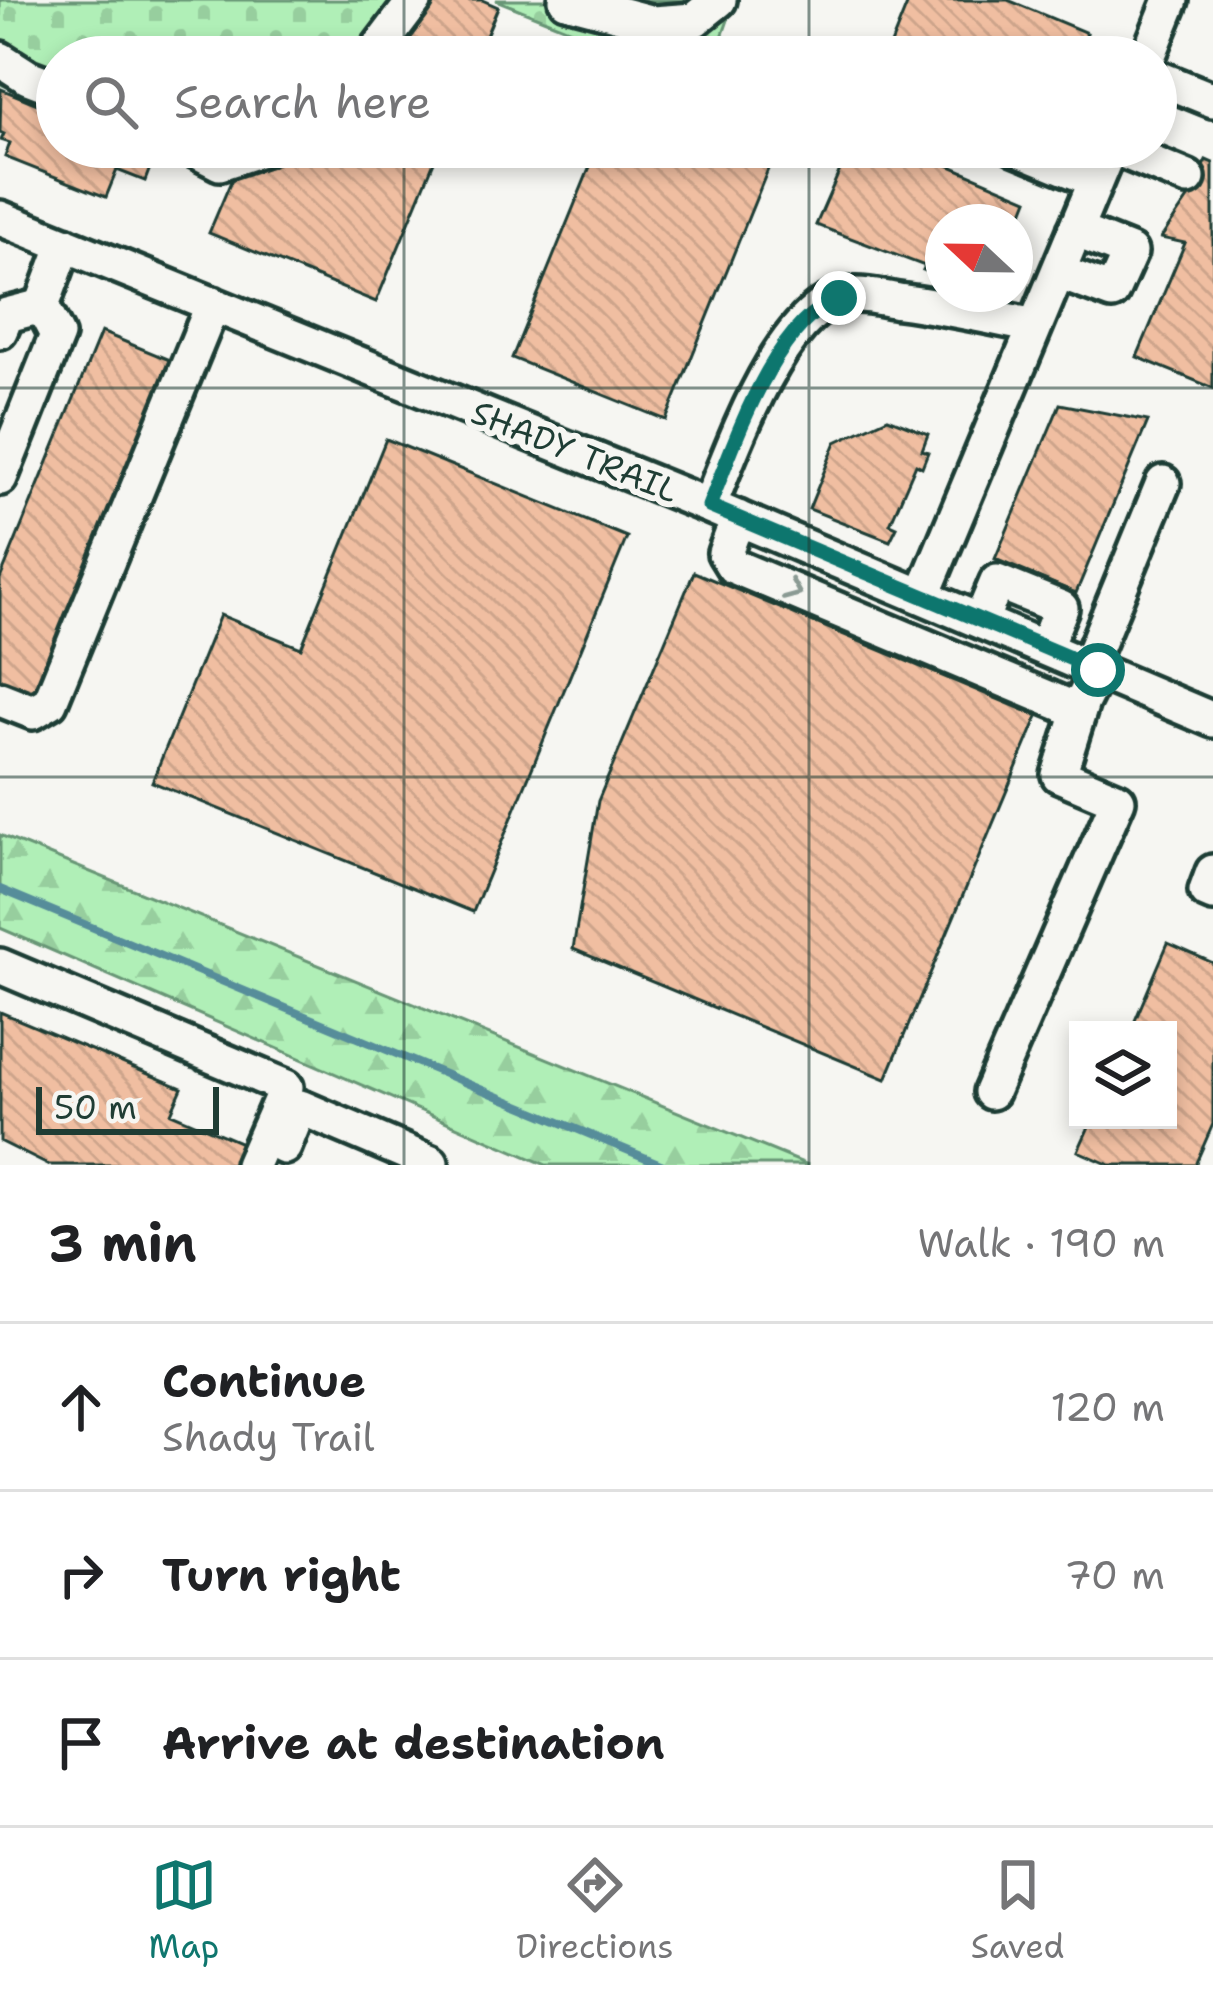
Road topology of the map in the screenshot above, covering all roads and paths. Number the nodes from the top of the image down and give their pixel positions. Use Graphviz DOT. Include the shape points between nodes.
graph roads {
  1 [pos="415,0"];
  2 [pos="566,0"];
  3 [pos="719,0"];
  4 [pos="1171,0"];
  5 [pos="388,36"];
  6 [pos="1156,36"];
  7 [pos="0,59"];
  8 [pos="36,80"];
  9 [pos="1177,85"];
  10 [pos="1213,100"];
  11 [pos="1066,168"];
  12 [pos="1101,168"];
  13 [pos="1163,168"];
  14 [pos="1188,178"];
  15 [pos="1095,180"];
  16 [pos="0,218"];
  17 [pos="1075,230"];
  18 [pos="65,244"];
  19 [pos="1058,272"];
  20 [pos="213,304"];
  21 [pos="42,306"];
  22 [pos="1035,326"];
  23 [pos="0,332"];
  24 [pos="0,478"];
  25 [pos="1162,483"];
  26 [pos="724,512"];
  27 [pos="923,595"];
  28 [pos="1093,668"];
  29 [pos="0,699"];
  30 [pos="1079,711"];
  31 [pos="1213,720"];
  32 [pos="1213,872"];
  33 [pos="1213,894"];
  34 [pos="0,966"];
  35 [pos="991,1092"];
  36 [pos="431,1163"];
  37 [pos="252,1165"];
  38 [pos="277,1165"];
  1 -- 5 [label="street"];
  2 -- 3 [label="street" via="652,23 694,20"];
  4 -- 6 [label="street"];
  7 -- 8 [label="street"];
  9 -- 10 [label="street"];
  11 -- 15 [label="street"];
  12 -- 15 [label="street"];
  13 -- 14 [label="street"];
  15 -- 17 [label="street"];
  16 -- 18 [label="street, SHADY TRAIL"];
  17 -- 19 [label="street"];
  17 -- 19 [label="street" via="1130,252 1112,292"];
  18 -- 20 [label="street, SHADY TRAIL"];
  18 -- 21 [label="street"];
  19 -- 22 [label="street"];
  20 -- 26 [label="street, SHADY TRAIL"];
  20 -- 29 [label="street" via="50,702 33,712"];
  21 -- 23 [label="street" via="7,315"];
  21 -- 24 [label="street" via="57,335"];
  22 -- 26 [label="street" via="853,295 819,306 765,380"];
  22 -- 27 [label="street"];
  25 -- 28 [label="street"];
  26 -- 27 [label="street, SHADY TRAIL"];
  26 -- 30 [label="street, one-way" via="733,566"];
  27 -- 28 [label="street, SHADY TRAIL"];
  28 -- 30 [label="street"];
  28 -- 31 [label="street, SHADY TRAIL"];
  30 -- 35 [label="street" via="1059,775 1118,800"];
  32 -- 33 [label="street" via="1206,891"];
  34 -- 37 [label="street" via="286,1088"];
  36 -- 38 [label="street" via="300,1107"];
}
